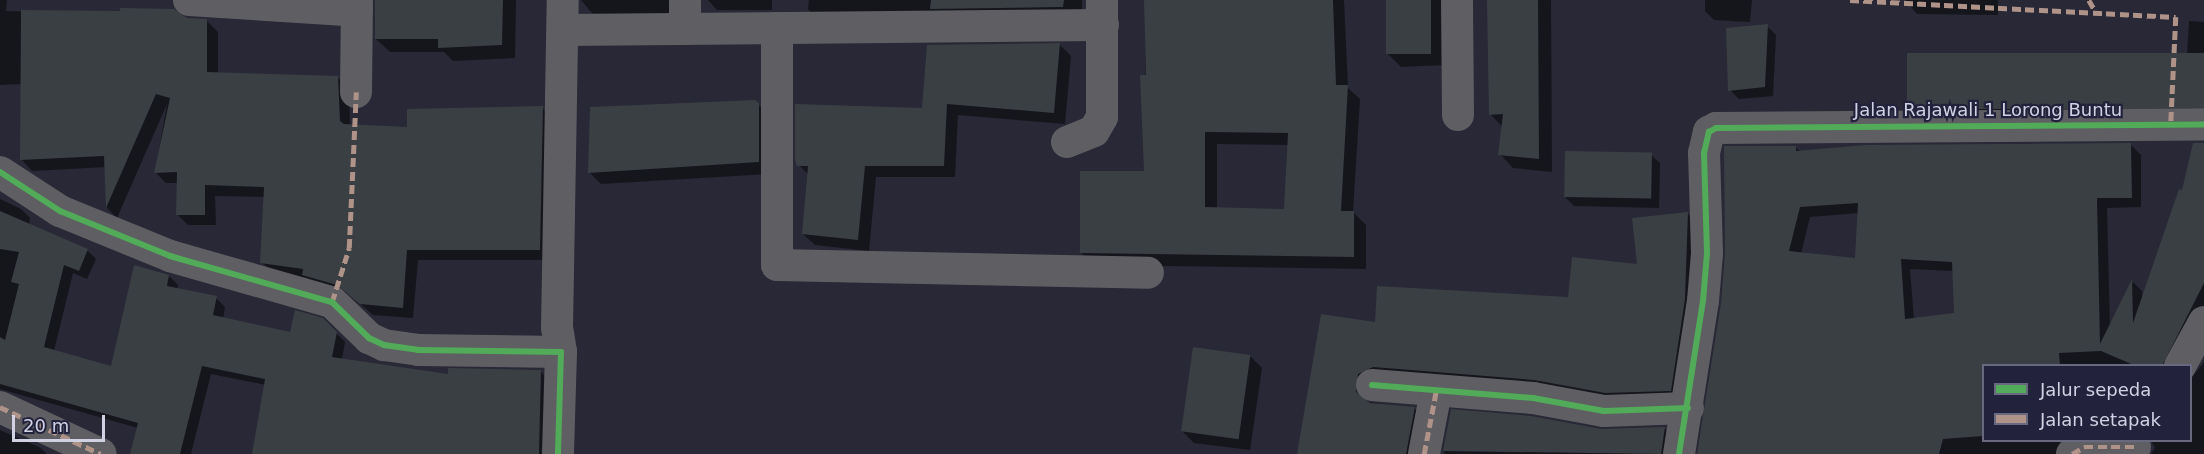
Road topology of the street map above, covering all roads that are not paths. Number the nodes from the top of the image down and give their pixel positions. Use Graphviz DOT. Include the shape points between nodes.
graph roads {
  1 [pos="189,0"];
  2 [pos="1456,0"];
  3 [pos="357,5"];
  4 [pos="1102,13"];
  5 [pos="685,14"];
  6 [pos="564,15"];
  7 [pos="777,28"];
  8 [pos="356,92"];
  9 [pos="1458,115"];
  10 [pos="2204,124"];
  11 [pos="1068,142"];
  12 [pos="0,172"];
  13 [pos="1148,273"];
  14 [pos="2204,322"];
  15 [pos="561,352"];
  16 [pos="2181,364"];
  17 [pos="1372,385"];
  18 [pos="1436,391"];
  19 [pos="0,407"];
  20 [pos="1688,408"];
  21 [pos="2136,447"];
  22 [pos="101,454"];
  23 [pos="558,454"];
  24 [pos="1424,454"];
  25 [pos="1679,454"];
  26 [pos="2072,454"];
  1 -- 3 [label="street"];
  2 -- 9 [label="street"];
  3 -- 8 [label="street"];
  4 -- 7 [label="street"];
  4 -- 11 [label="street" via="1102,117 1094,131"];
  5 -- 6 [label="street"];
  5 -- 7 [label="street"];
  6 -- 15 [label="street" via="557,328"];
  7 -- 13 [label="street" via="777,266"];
  10 -- 20 [label="street, Jalan Rajawali 1 Lorong Buntu" via="1716,128 1706,140 1707,254"];
  12 -- 15 [label="street" via="60,211 170,256 332,302 369,338 392,348"];
  14 -- 16 [label="street"];
  15 -- 23 [label="street"];
  17 -- 18 [label="street"];
  18 -- 20 [label="street" via="1533,398 1604,411"];
  18 -- 24 [label="street"];
  19 -- 22 [label="street"];
  20 -- 25 [label="street, Jalan Rajawali 1 Lorong Buntu"];
  21 -- 26 [label="street" via="2084,447"];
}
